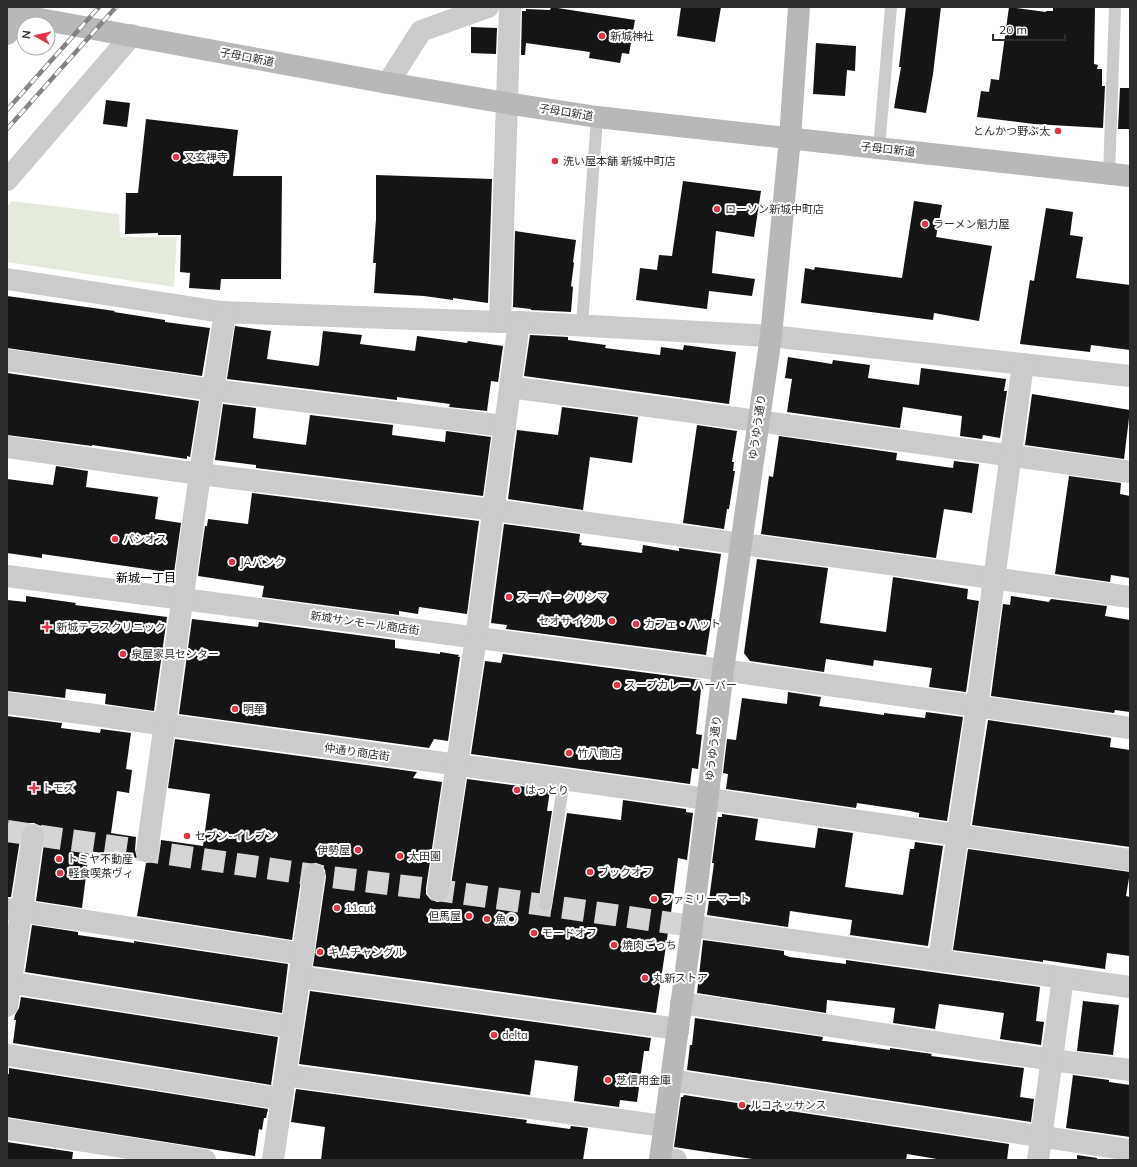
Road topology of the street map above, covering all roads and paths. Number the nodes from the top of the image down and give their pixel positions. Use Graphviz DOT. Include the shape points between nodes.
graph roads {
  1 [pos="488,7"];
  2 [pos="510,7"];
  3 [pos="799,7"];
  4 [pos="891,7"];
  5 [pos="1115,7"];
  6 [pos="19,12"];
  7 [pos="7,34"];
  8 [pos="132,35"];
  9 [pos="388,83"];
  10 [pos="506,103"];
  11 [pos="597,117"];
  12 [pos="790,138"];
  13 [pos="879,148"];
  14 [pos="1120,175"];
  15 [pos="7,180"];
  16 [pos="7,279"];
  17 [pos="226,312"];
  18 [pos="509,322"];
  19 [pos="582,325"];
  20 [pos="770,336"];
  21 [pos="7,360"];
  22 [pos="1023,364"];
  23 [pos="1130,376"];
  24 [pos="510,387"];
  25 [pos="213,390"];
  26 [pos="758,421"];
  27 [pos="504,426"];
  28 [pos="7,447"];
  29 [pos="1011,455"];
  30 [pos="1130,472"];
  31 [pos="200,474"];
  32 [pos="494,510"];
  33 [pos="741,543"];
  34 [pos="7,576"];
  35 [pos="994,578"];
  36 [pos="1130,597"];
  37 [pos="183,599"];
  38 [pos="476,638"];
  39 [pos="723,670"];
  40 [pos="7,703"];
  41 [pos="977,706"];
  42 [pos="165,725"];
  43 [pos="1130,728"];
  44 [pos="457,766"];
  45 [pos="564,780"];
  46 [pos="707,799"];
  47 [pos="33,835"];
  48 [pos="958,835"];
  49 [pos="147,851"];
  50 [pos="1130,860"];
  51 [pos="314,875"];
  52 [pos="438,890"];
  53 [pos="545,905"];
  54 [pos="14,910"];
  55 [pos="692,926"];
  56 [pos="303,954"];
  57 [pos="939,960"];
  58 [pos="299,977"];
  59 [pos="1063,978"];
  60 [pos="9,983"];
  61 [pos="1130,987"];
  62 [pos="681,1003"];
  63 [pos="7,1006"];
  64 [pos="292,1027"];
  65 [pos="678,1029"];
  66 [pos="7,1056"];
  67 [pos="1052,1060"];
  68 [pos="1130,1070"];
  69 [pos="285,1075"];
  70 [pos="670,1080"];
  71 [pos="282,1099"];
  72 [pos="664,1126"];
  73 [pos="7,1129"];
  74 [pos="1041,1137"];
  75 [pos="1130,1150"];
  76 [pos="665,1159"];
  77 [pos="205,1160"];
  78 [pos="273,1160"];
  79 [pos="1038,1160"];
  1 -- 9 [label="street" via="421,31"];
  2 -- 10 [label="street"];
  3 -- 12 [label="street, ゆうゆう通り"];
  4 -- 13 [label="lane"];
  5 -- 14 [label="lane"];
  6 -- 7 [label="street"];
  6 -- 8 [label="street, 子母口新道"];
  8 -- 9 [label="street, 子母口新道"];
  8 -- 15 [label="street"];
  9 -- 10 [label="street, 子母口新道"];
  10 -- 11 [label="street, 子母口新道"];
  10 -- 18 [label="street"];
  11 -- 12 [label="street, 子母口新道"];
  11 -- 19 [label="lane"];
  12 -- 13 [label="street, 子母口新道"];
  12 -- 20 [label="street, ゆうゆう通り"];
  13 -- 14 [label="street, 子母口新道"];
  16 -- 17 [label="street"];
  17 -- 18 [label="street"];
  17 -- 25 [label="street"];
  18 -- 19 [label="street"];
  18 -- 24 [label="street"];
  19 -- 20 [label="street"];
  20 -- 22 [label="street"];
  20 -- 26 [label="street, ゆうゆう通り"];
  21 -- 25 [label="street"];
  22 -- 23 [label="street"];
  22 -- 29 [label="street"];
  24 -- 26 [label="street"];
  24 -- 27 [label="street"];
  25 -- 27 [label="street"];
  25 -- 31 [label="street"];
  26 -- 29 [label="street"];
  26 -- 33 [label="street, ゆうゆう通り"];
  27 -- 32 [label="street"];
  28 -- 31 [label="street"];
  29 -- 30 [label="street"];
  29 -- 35 [label="street"];
  31 -- 32 [label="street"];
  31 -- 37 [label="street"];
  32 -- 33 [label="street"];
  32 -- 38 [label="street"];
  33 -- 35 [label="street"];
  33 -- 39 [label="street, ゆうゆう通り"];
  34 -- 37 [label="street, 新城サンモール商店街"];
  35 -- 36 [label="street"];
  35 -- 41 [label="street"];
  37 -- 38 [label="street, 新城サンモール商店街"];
  37 -- 42 [label="street"];
  38 -- 39 [label="street, 新城サンモール商店街"];
  38 -- 44 [label="street"];
  39 -- 41 [label="street, 新城サンモール商店街"];
  39 -- 46 [label="street, ゆうゆう通り"];
  40 -- 42 [label="street, 仲通り商店街"];
  41 -- 43 [label="street, 新城サンモール商店街"];
  41 -- 48 [label="street"];
  42 -- 44 [label="street, 仲通り商店街"];
  42 -- 49 [label="street"];
  44 -- 45 [label="street, 仲通り商店街"];
  44 -- 52 [label="street"];
  45 -- 46 [label="street, 仲通り商店街"];
  45 -- 53 [label="lane"];
  46 -- 48 [label="street, 仲通り商店街"];
  46 -- 55 [label="street, ゆうゆう通り"];
  47 -- 54 [label="street"];
  48 -- 50 [label="street, 仲通り商店街"];
  48 -- 57 [label="street"];
  51 -- 56 [label="street"];
  54 -- 56 [label="street"];
  54 -- 60 [label="street"];
  55 -- 57 [label="street"];
  55 -- 62 [label="street, ゆうゆう通り"];
  56 -- 58 [label="street"];
  57 -- 59 [label="street"];
  58 -- 64 [label="street"];
  58 -- 65 [label="street"];
  59 -- 61 [label="street"];
  59 -- 67 [label="street"];
  60 -- 63 [label="street"];
  60 -- 64 [label="street"];
  62 -- 65 [label="street, ゆうゆう通り"];
  62 -- 67 [label="street"];
  64 -- 69 [label="street"];
  65 -- 70 [label="street, ゆうゆう通り"];
  66 -- 71 [label="street"];
  67 -- 68 [label="street"];
  67 -- 74 [label="street"];
  69 -- 71 [label="street"];
  69 -- 72 [label="street"];
  70 -- 72 [label="street, ゆうゆう通り"];
  70 -- 74 [label="street"];
  71 -- 78 [label="street"];
  72 -- 76 [label="street, ゆうゆう通り"];
  73 -- 77 [label="street"];
  74 -- 75 [label="street"];
  74 -- 79 [label="street"];
}
